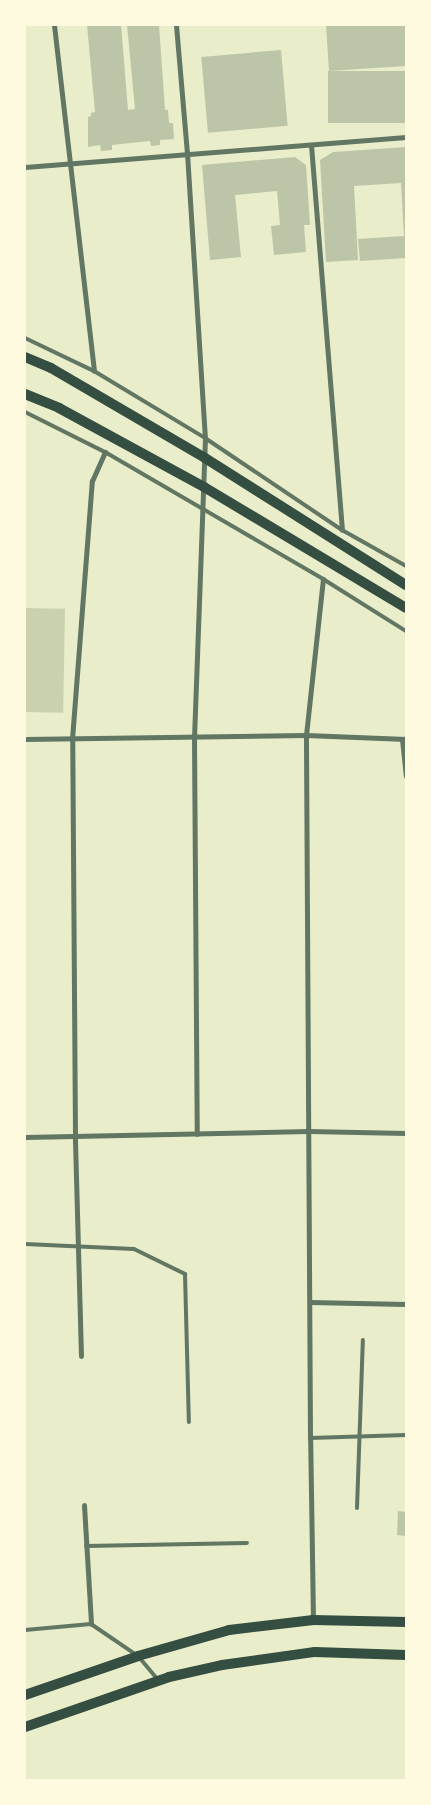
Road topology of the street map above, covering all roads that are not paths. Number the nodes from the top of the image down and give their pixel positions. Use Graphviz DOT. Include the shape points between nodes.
graph roads {
  1 [pos="54,25"];
  2 [pos="176,25"];
  3 [pos="406,137"];
  4 [pos="311,146"];
  5 [pos="187,153"];
  6 [pos="70,163"];
  7 [pos="25,167"];
  8 [pos="25,338"];
  9 [pos="25,357"];
  10 [pos="94,371"];
  11 [pos="25,394"];
  12 [pos="25,412"];
  13 [pos="204,438"];
  14 [pos="105,452"];
  15 [pos="205,458"];
  16 [pos="204,486"];
  17 [pos="203,509"];
  18 [pos="342,530"];
  19 [pos="406,566"];
  20 [pos="323,579"];
  21 [pos="406,585"];
  22 [pos="406,608"];
  23 [pos="406,631"];
  24 [pos="306,735"];
  25 [pos="194,738"];
  26 [pos="25,739"];
  27 [pos="72,739"];
  28 [pos="404,739"];
  29 [pos="406,776"];
  30 [pos="308,1131"];
  31 [pos="406,1133"];
  32 [pos="197,1134"];
  33 [pos="75,1136"];
  34 [pos="25,1137"];
  35 [pos="25,1244"];
  36 [pos="79,1245"];
  37 [pos="310,1302"];
  38 [pos="406,1304"];
  39 [pos="363,1340"];
  40 [pos="81,1356"];
  41 [pos="189,1422"];
  42 [pos="406,1435"];
  43 [pos="360,1437"];
  44 [pos="310,1438"];
  45 [pos="84,1505"];
  46 [pos="357,1508"];
  47 [pos="247,1543"];
  48 [pos="86,1546"];
  49 [pos="313,1620"];
  50 [pos="406,1622"];
  51 [pos="91,1624"];
  52 [pos="25,1630"];
  53 [pos="406,1655"];
  54 [pos="138,1656"];
  55 [pos="158,1681"];
  56 [pos="25,1695"];
  57 [pos="25,1727"];
  1 -- 6 [label="street"];
  2 -- 5 [label="street"];
  3 -- 4 [label="street"];
  4 -- 5 [label="street"];
  4 -- 18 [label="street"];
  5 -- 6 [label="street"];
  5 -- 13 [label="street"];
  6 -- 7 [label="street"];
  6 -- 10 [label="street"];
  8 -- 10 [label="lane"];
  9 -- 15 [label="main road" via="51,368"];
  10 -- 13 [label="lane"];
  11 -- 16 [label="main road" via="59,408"];
  12 -- 14 [label="lane"];
  13 -- 15 [label="street"];
  13 -- 18 [label="lane"];
  14 -- 17 [label="lane"];
  14 -- 27 [label="street" via="92,481"];
  15 -- 16 [label="street"];
  15 -- 21 [label="main road"];
  16 -- 17 [label="street"];
  16 -- 22 [label="main road"];
  17 -- 20 [label="lane"];
  17 -- 25 [label="street"];
  18 -- 19 [label="lane"];
  20 -- 23 [label="lane"];
  20 -- 24 [label="street"];
  24 -- 25 [label="street"];
  24 -- 28 [label="street"];
  24 -- 30 [label="street"];
  25 -- 27 [label="street"];
  25 -- 32 [label="street"];
  26 -- 27 [label="street"];
  27 -- 33 [label="street"];
  28 -- 29 [label="street"];
  30 -- 31 [label="street"];
  30 -- 32 [label="street"];
  30 -- 37 [label="street"];
  32 -- 33 [label="street"];
  33 -- 34 [label="street"];
  33 -- 36 [label="street"];
  35 -- 36 [label="lane"];
  36 -- 40 [label="street"];
  36 -- 41 [label="lane" via="134,1249 185,1274"];
  37 -- 38 [label="street"];
  37 -- 44 [label="street"];
  39 -- 43 [label="lane"];
  42 -- 43 [label="lane"];
  43 -- 44 [label="lane"];
  43 -- 46 [label="lane"];
  44 -- 49 [label="street"];
  45 -- 48 [label="street"];
  47 -- 48 [label="lane"];
  48 -- 51 [label="street"];
  49 -- 50 [label="main road"];
  49 -- 54 [label="main road" via="228,1630"];
  51 -- 52 [label="lane"];
  51 -- 54 [label="lane"];
  53 -- 55 [label="main road" via="315,1652 222,1665"];
  54 -- 55 [label="lane"];
  54 -- 56 [label="main road"];
  55 -- 57 [label="main road"];
}
